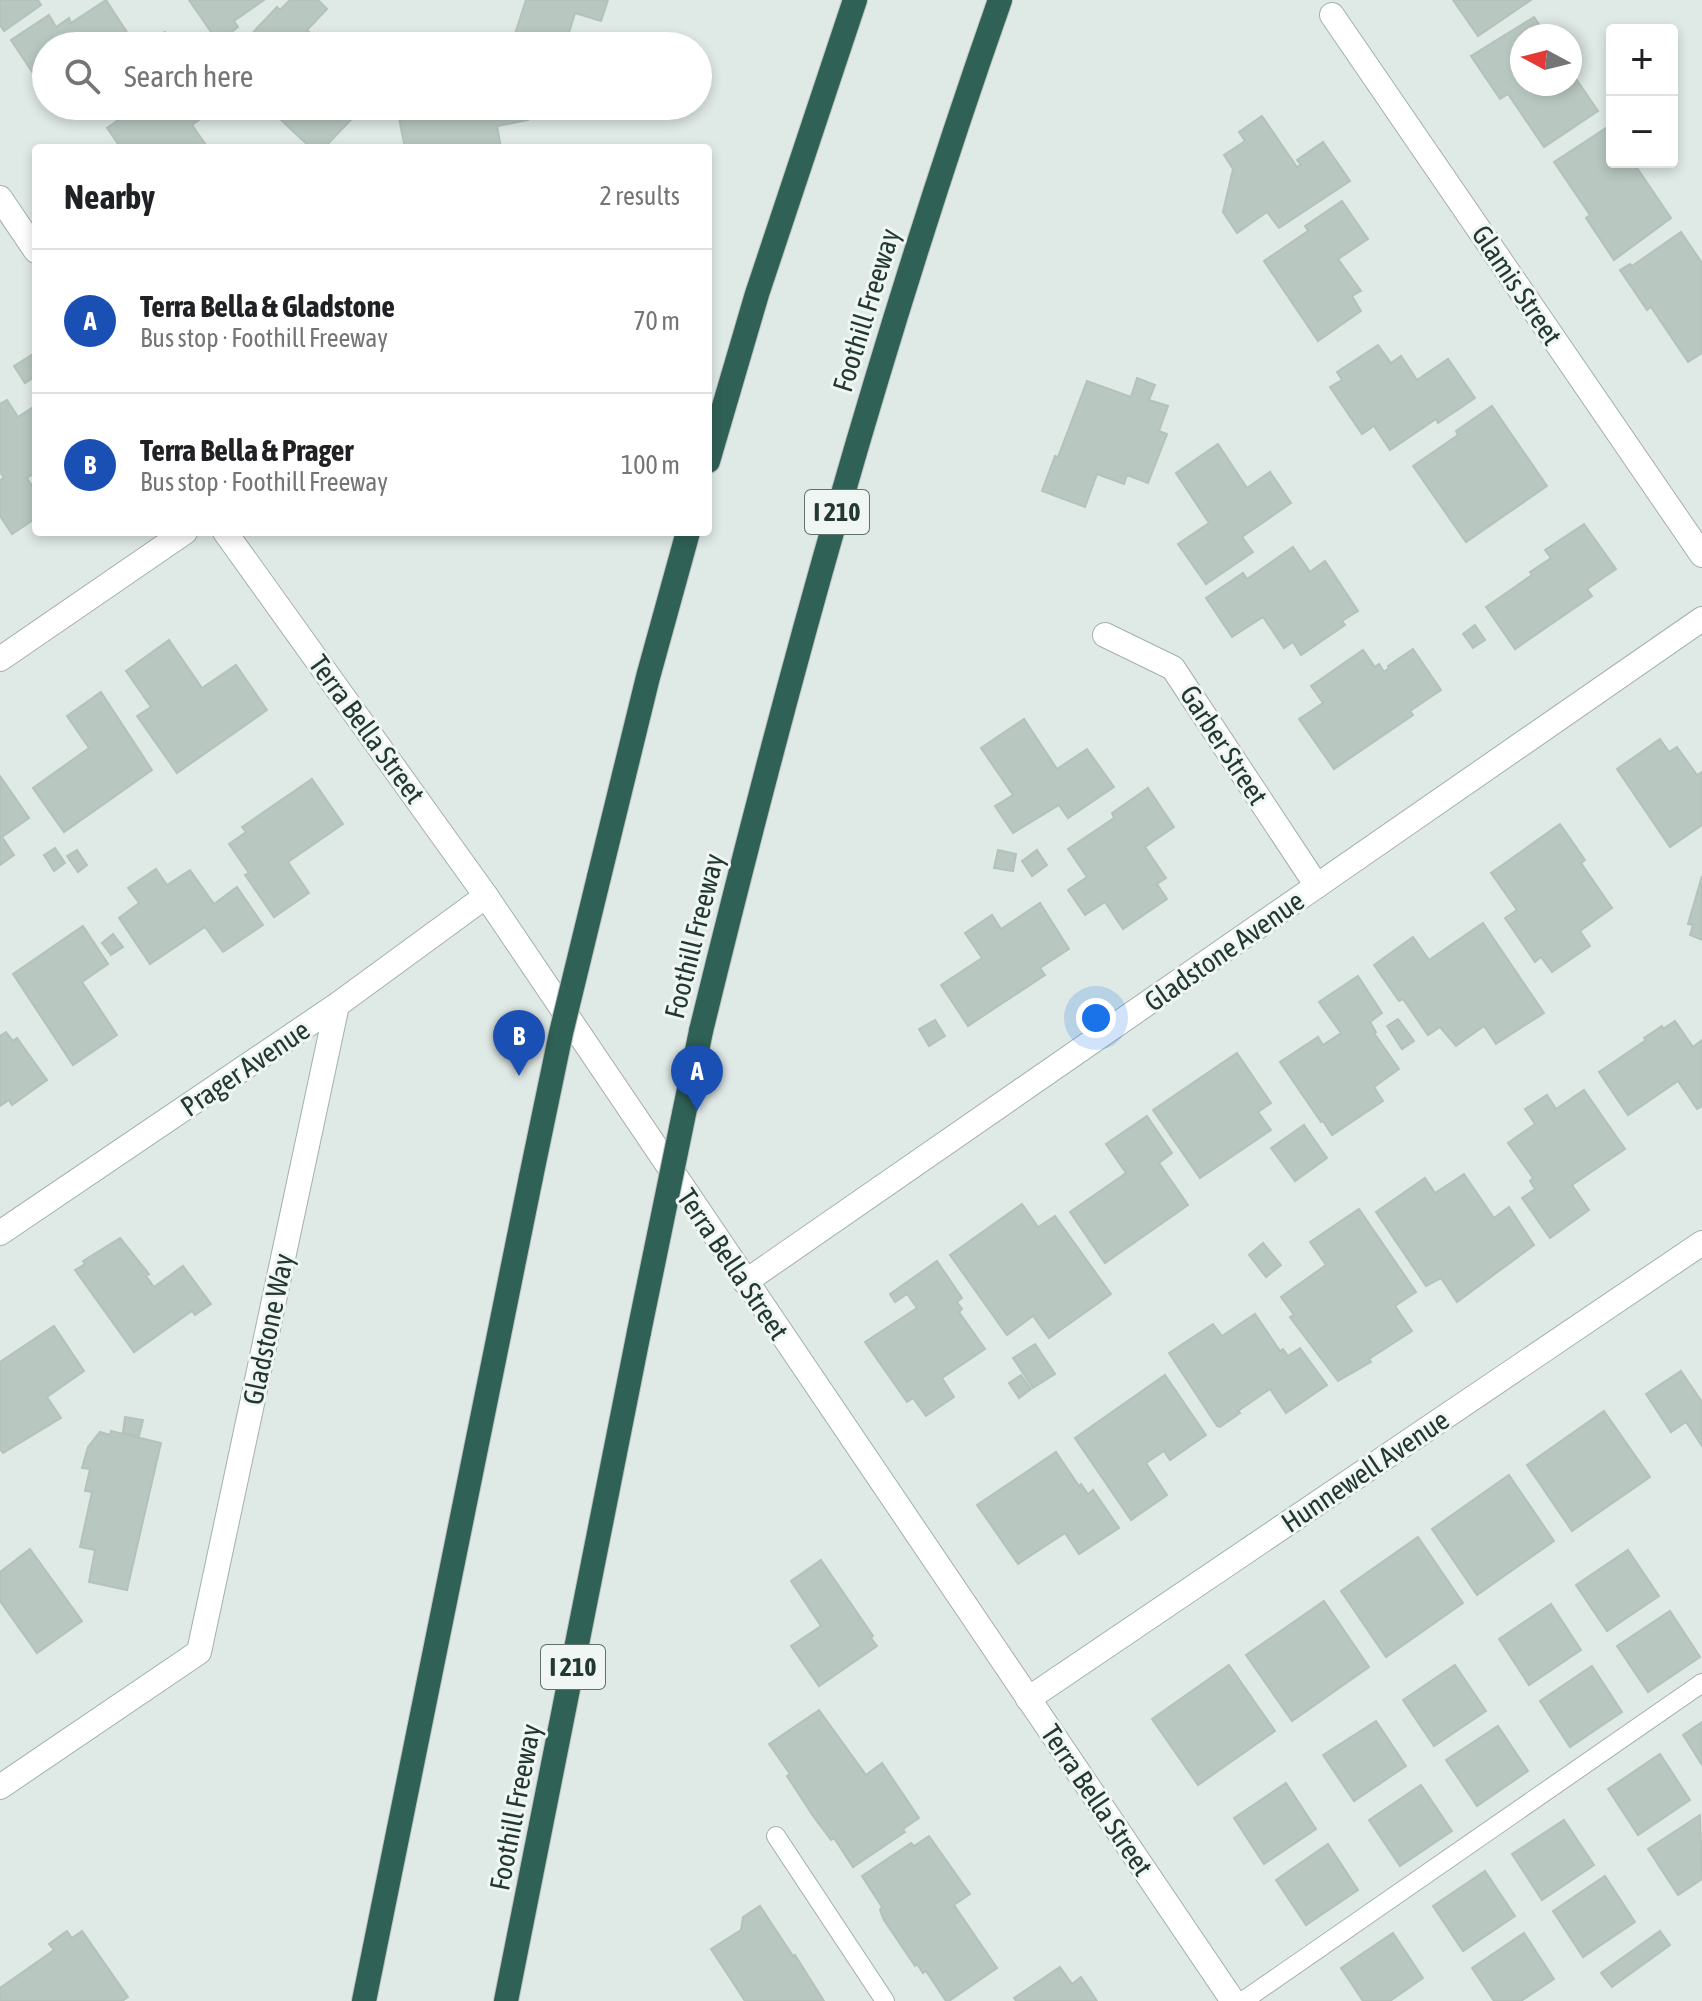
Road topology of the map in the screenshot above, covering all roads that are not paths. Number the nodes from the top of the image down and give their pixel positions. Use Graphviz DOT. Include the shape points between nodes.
graph roads {
  1 [pos="855,0"];
  2 [pos="1000,0"];
  3 [pos="1332,15"];
  4 [pos="0,198"];
  5 [pos="32,245"];
  6 [pos="712,447"];
  7 [pos="179,536"];
  8 [pos="228,536"];
  9 [pos="687,536"];
  10 [pos="1702,555"];
  11 [pos="1702,619"];
  12 [pos="1105,635"];
  13 [pos="0,659"];
  14 [pos="1317,886"];
  15 [pos="486,896"];
  16 [pos="337,1005"];
  17 [pos="0,1233"];
  18 [pos="1702,1243"];
  19 [pos="745,1282"];
  20 [pos="1702,1683"];
  21 [pos="1028,1699"];
  22 [pos="0,1787"];
  23 [pos="776,1836"];
  24 [pos="364,2001"];
  25 [pos="506,2001"];
  26 [pos="885,2001"];
  27 [pos="1233,2001"];
  28 [pos="1243,2001"];
  1 -- 6 [label="highway"];
  2 -- 25 [label="highway, Foothill Freeway / I 210, bridge" via="893,320 835,516 701,1031"];
  3 -- 10 [label="street, Glamis Street"];
  4 -- 5 [label="street"];
  7 -- 13 [label="street"];
  8 -- 15 [label="street, Terra Bella Street"];
  9 -- 24 [label="highway, bridge" via="561,1033"];
  11 -- 14 [label="street, Gladstone Avenue"];
  12 -- 14 [label="street, Garber Street" via="1173,668"];
  14 -- 19 [label="street, Gladstone Avenue"];
  15 -- 16 [label="street, Prager Avenue"];
  15 -- 19 [label="street, Terra Bella Street"];
  16 -- 17 [label="street, Prager Avenue"];
  16 -- 22 [label="street, Gladstone Way" via="199,1652"];
  18 -- 21 [label="street, Hunnewell Avenue"];
  19 -- 21 [label="street, Terra Bella Street"];
  20 -- 28 [label="lane"];
  21 -- 27 [label="street, Terra Bella Street"];
  23 -- 26 [label="lane"];
}
